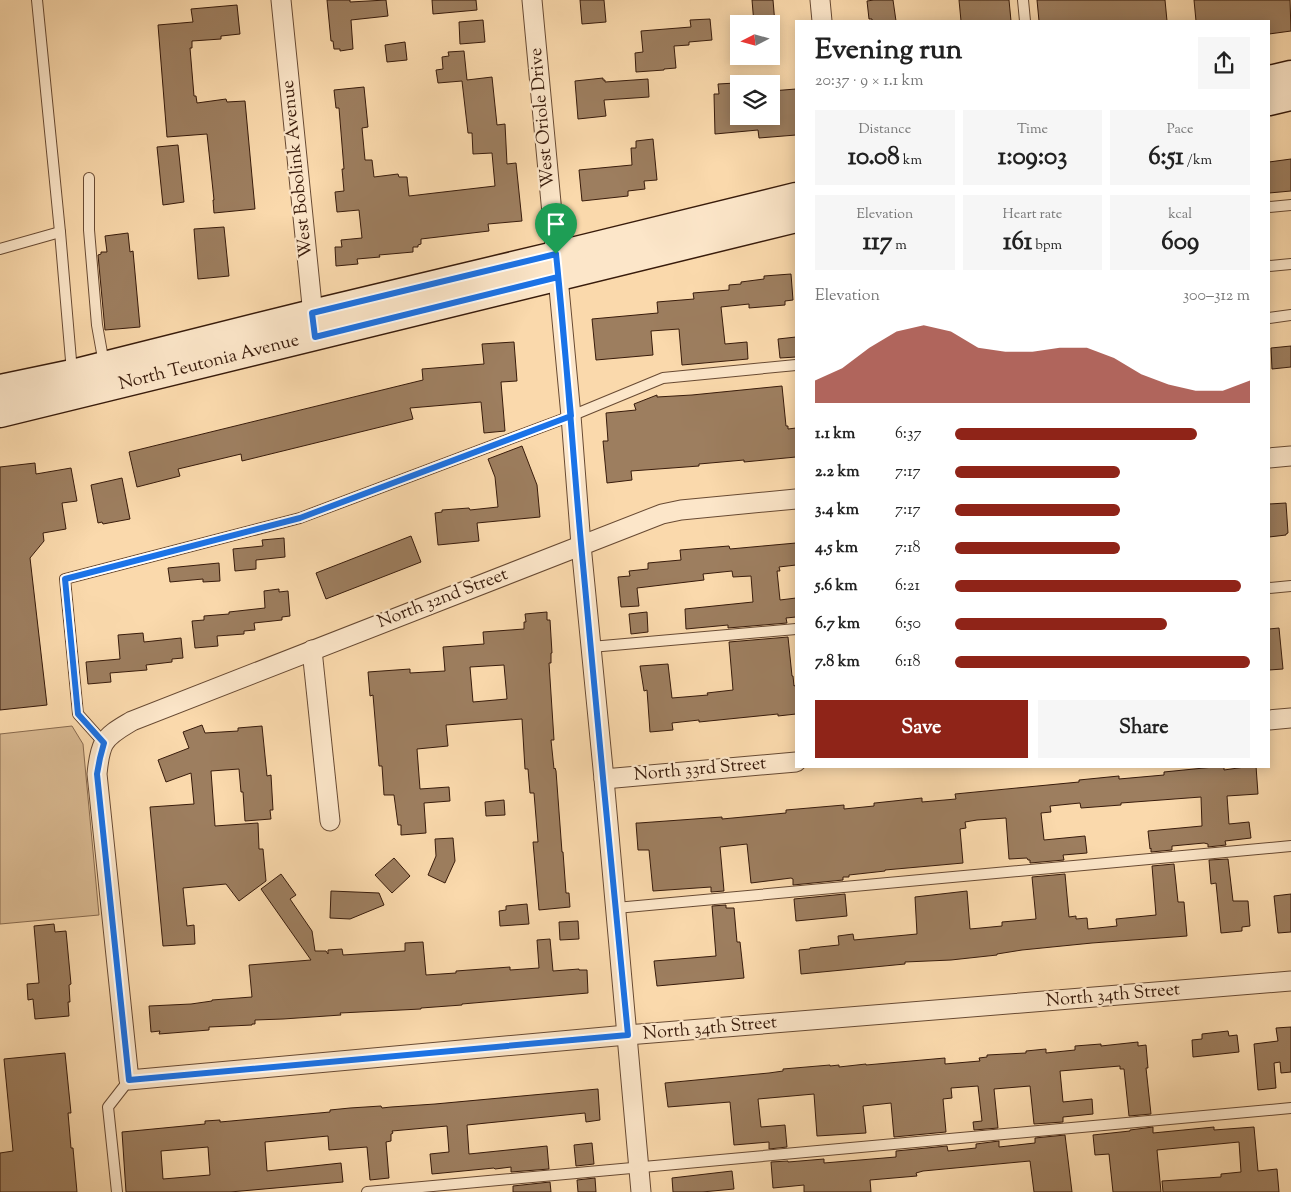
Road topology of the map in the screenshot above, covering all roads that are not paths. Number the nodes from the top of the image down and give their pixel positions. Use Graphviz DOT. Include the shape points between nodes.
graph roads {
  1 [pos="37,0"];
  2 [pos="282,0"];
  3 [pos="532,0"];
  4 [pos="820,0"];
  5 [pos="1023,0"];
  6 [pos="822,20"];
  7 [pos="1025,20"];
  8 [pos="1291,74"];
  9 [pos="1270,79"];
  10 [pos="1291,97"];
  11 [pos="1270,102"];
  12 [pos="89,178"];
  13 [pos="795,196"];
  14 [pos="1291,205"];
  15 [pos="1270,207"];
  16 [pos="795,219"];
  17 [pos="60,232"];
  18 [pos="0,249"];
  19 [pos="1291,264"];
  20 [pos="557,266"];
  21 [pos="1270,266"];
  22 [pos="1291,315"];
  23 [pos="1270,318"];
  24 [pos="314,325"];
  25 [pos="104,365"];
  26 [pos="795,365"];
  27 [pos="72,373"];
  28 [pos="0,388"];
  29 [pos="0,414"];
  30 [pos="571,416"];
  31 [pos="1291,456"];
  32 [pos="1270,458"];
  33 [pos="795,499"];
  34 [pos="581,545"];
  35 [pos="1291,586"];
  36 [pos="1270,588"];
  37 [pos="795,629"];
  38 [pos="591,647"];
  39 [pos="312,650"];
  40 [pos="1291,718"];
  41 [pos="1270,720"];
  42 [pos="104,743"];
  43 [pos="795,762"];
  44 [pos="604,779"];
  45 [pos="330,821"];
  46 [pos="1291,846"];
  47 [pos="616,908"];
  48 [pos="1291,981"];
  49 [pos="628,1035"];
  50 [pos="129,1080"];
  51 [pos="1291,1108"];
  52 [pos="639,1167"];
  53 [pos="117,1192"];
  54 [pos="367,1192"];
  55 [pos="641,1192"];
  1 -- 17 [label="lane"];
  2 -- 24 [label="street, West Bobolink Avenue"];
  3 -- 20 [label="street, West Oriole Drive"];
  4 -- 6 [label="street"];
  5 -- 7 [label="lane"];
  8 -- 9 [label="main road"];
  10 -- 11 [label="main road"];
  12 -- 25 [label="lane" via="89,230"];
  13 -- 20 [label="main road, North Teutonia Avenue"];
  14 -- 15 [label="lane"];
  16 -- 20 [label="main road, North Teutonia Avenue"];
  17 -- 18 [label="lane"];
  17 -- 27 [label="lane"];
  19 -- 21 [label="lane"];
  20 -- 24 [label="main road, North Teutonia Avenue"];
  20 -- 30 [label="street, West Oriole Drive"];
  22 -- 23 [label="lane"];
  24 -- 25 [label="main road, North Teutonia Avenue"];
  24 -- 29 [label="main road, North Teutonia Avenue"];
  25 -- 27 [label="main road, North Teutonia Avenue"];
  26 -- 30 [label="lane" via="663,378"];
  27 -- 28 [label="main road, North Teutonia Avenue"];
  30 -- 34 [label="street, West Oriole Drive"];
  30 -- 42 [label="lane" via="300,518 65,579 78,714"];
  31 -- 32 [label="street"];
  33 -- 34 [label="street, North 32nd Street" via="662,514"];
  34 -- 38 [label="street, West Oriole Drive"];
  34 -- 39 [label="street, North 32nd Street"];
  35 -- 36 [label="lane"];
  37 -- 38 [label="lane"];
  38 -- 44 [label="street, West Oriole Drive"];
  39 -- 42 [label="street, North 32nd Street" via="132,721 116,730"];
  39 -- 45 [label="street"];
  40 -- 41 [label="street"];
  42 -- 50 [label="street" via="97,774"];
  43 -- 44 [label="street, North 33rd Street"];
  44 -- 47 [label="street, West Oriole Drive"];
  46 -- 47 [label="lane"];
  47 -- 49 [label="street, West Oriole Drive"];
  48 -- 49 [label="street, North 34th Street"];
  49 -- 50 [label="street, North 34th Street"];
  49 -- 52 [label="street, West Oriole Drive"];
  50 -- 53 [label="lane" via="108,1107"];
  51 -- 52 [label="lane"];
  52 -- 54 [label="lane"];
  52 -- 55 [label="street, West Oriole Drive"];
}
